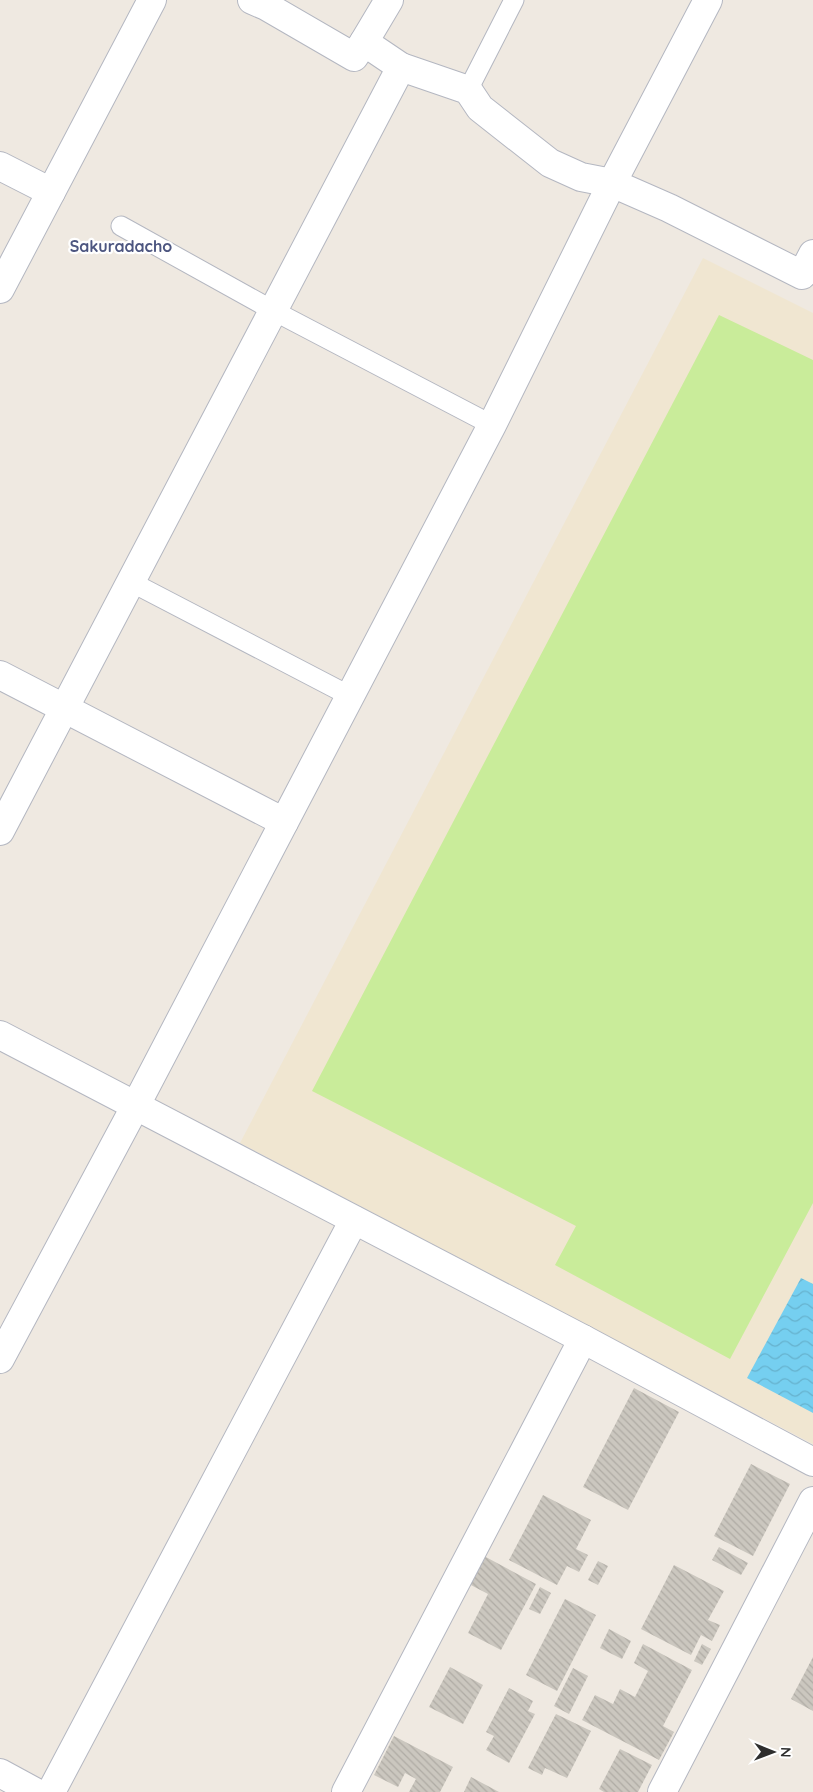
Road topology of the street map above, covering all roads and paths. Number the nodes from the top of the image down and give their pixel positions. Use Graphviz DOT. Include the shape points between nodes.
graph roads {
  1 [pos="152,0"];
  2 [pos="252,0"];
  3 [pos="389,0"];
  4 [pos="514,0"];
  5 [pos="708,0"];
  6 [pos="364,42"];
  7 [pos="401,68"];
  8 [pos="468,90"];
  9 [pos="0,166"];
  10 [pos="612,183"];
  11 [pos="51,192"];
  12 [pos="121,226"];
  13 [pos="813,254"];
  14 [pos="0,289"];
  15 [pos="274,311"];
  16 [pos="492,425"];
  17 [pos="131,582"];
  18 [pos="0,675"];
  19 [pos="350,696"];
  20 [pos="64,708"];
  21 [pos="284,822"];
  22 [pos="0,831"];
  23 [pos="0,1035"];
  24 [pos="136,1105"];
  25 [pos="354,1220"];
  26 [pos="583,1339"];
  27 [pos="0,1359"];
  28 [pos="813,1462"];
  29 [pos="813,1501"];
  30 [pos="0,1773"];
  31 [pos="35,1792"];
  32 [pos="51,1792"];
  33 [pos="346,1792"];
  34 [pos="662,1792"];
  1 -- 11 [label="street"];
  2 -- 6 [label="street" via="354,57"];
  3 -- 6 [label="street"];
  4 -- 8 [label="lane"];
  5 -- 10 [label="street"];
  6 -- 7 [label="street"];
  7 -- 8 [label="street"];
  7 -- 15 [label="street"];
  8 -- 10 [label="street" via="480,108 550,163 581,177"];
  9 -- 11 [label="street"];
  10 -- 13 [label="street" via="684,214 802,274"];
  10 -- 16 [label="street"];
  11 -- 14 [label="street"];
  12 -- 15 [label="lane"];
  15 -- 16 [label="lane"];
  15 -- 17 [label="street"];
  16 -- 19 [label="street"];
  17 -- 19 [label="lane"];
  17 -- 20 [label="street"];
  18 -- 20 [label="street"];
  19 -- 21 [label="street"];
  20 -- 21 [label="street"];
  20 -- 22 [label="street"];
  21 -- 24 [label="street"];
  23 -- 24 [label="street"];
  24 -- 25 [label="street"];
  24 -- 27 [label="street"];
  25 -- 26 [label="street"];
  25 -- 32 [label="street"];
  26 -- 28 [label="street"];
  26 -- 33 [label="street"];
  29 -- 34 [label="street"];
  30 -- 31 [label="street"];
}
